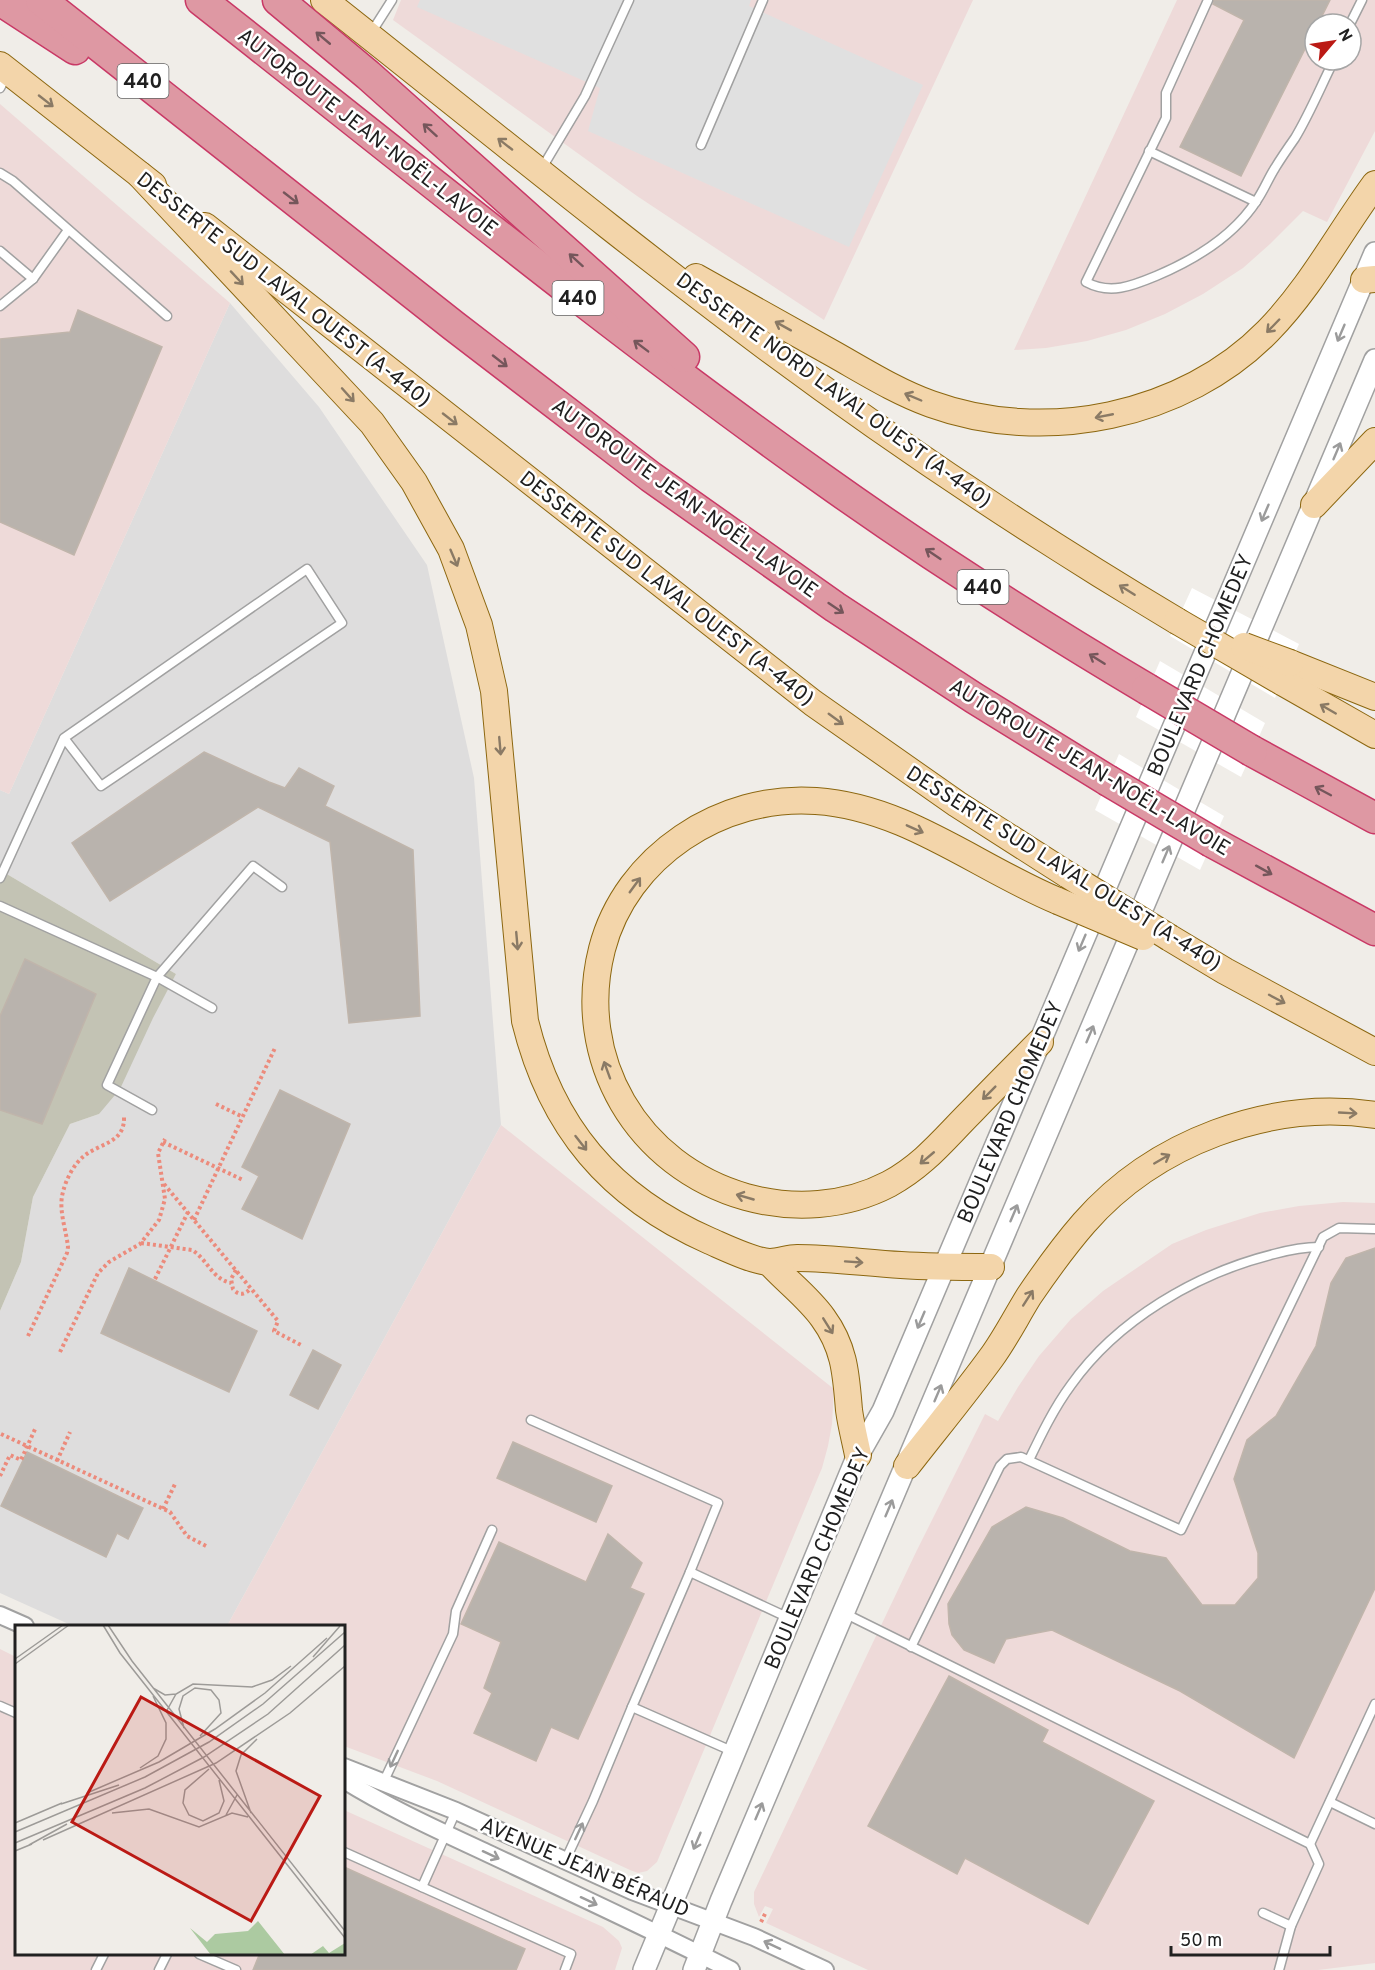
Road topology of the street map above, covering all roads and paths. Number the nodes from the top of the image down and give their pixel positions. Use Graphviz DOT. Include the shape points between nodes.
graph roads {
  1 [pos="0,0"];
  2 [pos="41,0"];
  3 [pos="201,0"];
  4 [pos="278,0"];
  5 [pos="392,0"];
  6 [pos="629,0"];
  7 [pos="763,0"];
  8 [pos="1208,0"];
  9 [pos="336,6"];
  10 [pos="369,36"];
  11 [pos="1328,72"];
  12 [pos="3,75"];
  13 [pos="701,145"];
  14 [pos="1149,151"];
  15 [pos="245,162"];
  16 [pos="540,171"];
  17 [pos="0,173"];
  18 [pos="140,175"];
  19 [pos="1375,184"];
  20 [pos="1256,202"];
  21 [pos="68,230"];
  22 [pos="617,232"];
  23 [pos="0,251"];
  24 [pos="1375,253"];
  25 [pos="33,279"];
  26 [pos="1370,279"];
  27 [pos="0,306"];
  28 [pos="167,316"];
  29 [pos="1375,360"];
  30 [pos="1375,441"];
  31 [pos="823,480"];
  32 [pos="1314,505"];
  33 [pos="1286,673"];
  34 [pos="1375,697"];
  35 [pos="1375,735"];
  36 [pos="64,738"];
  37 [pos="1375,818"];
  38 [pos="0,878"];
  39 [pos="282,887"];
  40 [pos="0,906"];
  41 [pos="1375,930"];
  42 [pos="1168,943"];
  43 [pos="158,977"];
  44 [pos="212,1008"];
  45 [pos="1040,1042"];
  46 [pos="275,1048"];
  47 [pos="1375,1052"];
  48 [pos="216,1104"];
  49 [pos="152,1110"];
  50 [pos="1375,1115"];
  51 [pos="124,1117"];
  52 [pos="243,1117"];
  53 [pos="219,1168"];
  54 [pos="243,1180"];
  55 [pos="164,1183"];
  56 [pos="188,1212"];
  57 [pos="194,1220"];
  58 [pos="1375,1229"];
  59 [pos="141,1243"];
  60 [pos="170,1247"];
  61 [pos="1318,1247"];
  62 [pos="769,1262"];
  63 [pos="944,1267"];
  64 [pos="991,1267"];
  65 [pos="236,1270"];
  66 [pos="155,1279"];
  67 [pos="231,1284"];
  68 [pos="251,1288"];
  69 [pos="28,1336"];
  70 [pos="301,1345"];
  71 [pos="60,1352"];
  72 [pos="531,1420"];
  73 [pos="36,1427"];
  74 [pos="70,1432"];
  75 [pos="1,1434"];
  76 [pos="27,1447"];
  77 [pos="858,1455"];
  78 [pos="1029,1460"];
  79 [pos="57,1461"];
  80 [pos="907,1466"];
  81 [pos="0,1476"];
  82 [pos="176,1482"];
  83 [pos="163,1509"];
  84 [pos="492,1530"];
  85 [pos="206,1546"];
  86 [pos="690,1572"];
  87 [pos="844,1613"];
  88 [pos="0,1615"];
  89 [pos="790,1618"];
  90 [pos="23,1625"];
  91 [pos="911,1647"];
  92 [pos="1375,1704"];
  93 [pos="0,1706"];
  94 [pos="632,1707"];
  95 [pos="15,1713"];
  96 [pos="735,1752"];
  97 [pos="345,1767"];
  98 [pos="345,1781"];
  99 [pos="384,1782"];
  100 [pos="375,1800"];
  101 [pos="1330,1802"];
  102 [pos="456,1811"];
  103 [pos="1375,1824"];
  104 [pos="445,1834"];
  105 [pos="1310,1844"];
  106 [pos="345,1852"];
  107 [pos="565,1861"];
  108 [pos="422,1887"];
  109 [pos="670,1905"];
  110 [pos="766,1912"];
  111 [pos="1263,1913"];
  112 [pos="713,1921"];
  113 [pos="760,1923"];
  114 [pos="1291,1926"];
  115 [pos="659,1934"];
  116 [pos="103,1955"];
  117 [pos="166,1955"];
  118 [pos="220,1958"];
  119 [pos="697,1962"];
  120 [pos="96,1970"];
  121 [pos="159,1970"];
  122 [pos="236,1970"];
  123 [pos="565,1970"];
  124 [pos="644,1970"];
  125 [pos="731,1970"];
  126 [pos="825,1970"];
  127 [pos="1279,1970"];
  1 -- 15 [label="highway"];
  2 -- 15 [label="highway, AUTOROUTE JEAN-NOËL-LAVOIE / 440"];
  31 -- 3 [label="highway, AUTOROUTE JEAN-NOËL-LAVOIE / 440, one-way" via="589,306"];
  31 -- 4 [label="highway, one-way" via="368,75"];
  5 -- 10 [label="lane"];
  6 -- 16 [label="lane" via="585,96"];
  7 -- 13 [label="lane"];
  8 -- 14 [label="lane" via="1166,93 1166,118"];
  9 -- 10 [label="main road, DESSERTE NORD LAVAL OUEST (A-440)"];
  16 -- 10 [label="main road, DESSERTE NORD LAVAL OUEST (A-440), one-way"];
  11 -- 20 [label="lane"];
  12 -- 18 [label="main road, DESSERTE SUD LAVAL OUEST (A-440), one-way"];
  14 -- 20 [label="lane"];
  14 -- 20 [label="lane" via="1086,282 1119,289 1173,269 1211,246"];
  15 -- 41 [label="highway, AUTOROUTE JEAN-NOËL-LAVOIE / 440, one-way, bridge" via="573,418 835,607 1107,780"];
  16 -- 22 [label="main road, DESSERTE NORD LAVAL OUEST (A-440)"];
  17 -- 21 [label="lane"];
  18 -- 42 [label="main road, DESSERTE SUD LAVAL OUEST (A-440), one-way, bridge" via="813,702 957,804"];
  18 -- 62 [label="main road, one-way" via="372,423 414,482 451,549 473,607 490,670 525,1021 542,1078 559,1112 594,1160 639,1200 687,1231"];
  19 -- 22 [label="main road, one-way" via="1296,300 1267,333 1234,360 1155,402 1067,422 1023,422 932,405 860,371"];
  21 -- 25 [label="lane"];
  21 -- 28 [label="lane"];
  33 -- 22 [label="main road, DESSERTE NORD LAVAL OUEST (A-440), one-way, bridge" via="1177,621 1047,540 899,442"];
  23 -- 25 [label="lane"];
  24 -- 26 [label="street, BOULEVARD CHOMEDEY"];
  25 -- 27 [label="lane"];
  26 -- 45 [label="street, BOULEVARD CHOMEDEY, one-way"];
  32 -- 29 [label="street, BOULEVARD CHOMEDEY, one-way"];
  30 -- 32 [label="main road"];
  37 -- 31 [label="highway, AUTOROUTE JEAN-NOËL-LAVOIE / 440, one-way, bridge" via="1147,689"];
  64 -- 32 [label="street, BOULEVARD CHOMEDEY, one-way"];
  33 -- 34 [label="main road"];
  35 -- 33 [label="main road, DESSERTE NORD LAVAL OUEST (A-440), one-way"];
  36 -- 36 [label="lane" via="306,569 342,623 101,786"];
  36 -- 38 [label="lane"];
  39 -- 43 [label="lane" via="253,866"];
  40 -- 43 [label="lane"];
  45 -- 42 [label="main road, one-way, bridge" via="933,1153 888,1184 834,1202 776,1204 722,1190 696,1177 672,1161 641,1131 619,1097 604,1061 596,987 602,948 626,897 648,867 676,842 705,823 740,809 813,800 877,813 923,832 1038,893"];
  42 -- 47 [label="main road, DESSERTE SUD LAVAL OUEST (A-440), one-way"];
  43 -- 44 [label="lane"];
  43 -- 49 [label="lane" via="107,1085"];
  45 -- 63 [label="street, BOULEVARD CHOMEDEY"];
  46 -- 52 [label="path"];
  48 -- 52 [label="path"];
  80 -- 50 [label="main road, one-way" via="992,1357 1029,1296 1083,1224 1144,1169 1228,1129 1266,1119 1305,1113"];
  51 -- 69 [label="path" via="116,1139 83,1157 68,1179 62,1199 67,1253"];
  52 -- 53 [label="path"];
  53 -- 54 [label="path"];
  53 -- 55 [label="path" via="164,1140 158,1153"];
  53 -- 57 [label="path"];
  55 -- 56 [label="path"];
  55 -- 59 [label="path" via="165,1199 159,1220"];
  56 -- 57 [label="path"];
  56 -- 60 [label="path"];
  57 -- 65 [label="path"];
  58 -- 61 [label="lane" via="1338,1228 1323,1236"];
  59 -- 60 [label="path"];
  59 -- 71 [label="path" via="98,1273"];
  60 -- 66 [label="path"];
  60 -- 67 [label="path" via="199,1254 217,1277"];
  61 -- 78 [label="lane" via="1291,1250 1229,1268 1150,1309 1097,1354 1071,1384"];
  61 -- 78 [label="lane" via="1181,1530"];
  62 -- 63 [label="main road, one-way" via="795,1258"];
  62 -- 77 [label="main road, one-way" via="816,1308 838,1344 846,1370"];
  63 -- 64 [label="main road"];
  63 -- 77 [label="street, BOULEVARD CHOMEDEY, one-way" via="883,1411"];
  80 -- 64 [label="street, BOULEVARD CHOMEDEY, one-way"];
  65 -- 67 [label="path"];
  65 -- 68 [label="path"];
  67 -- 68 [label="path" via="240,1294"];
  68 -- 70 [label="path" via="278,1321 274,1331"];
  72 -- 86 [label="lane" via="718,1503"];
  73 -- 76 [label="path"];
  74 -- 79 [label="path"];
  75 -- 76 [label="path"];
  76 -- 79 [label="path"];
  76 -- 81 [label="path" via="21,1460 10,1455"];
  77 -- 89 [label="street, BOULEVARD CHOMEDEY"];
  78 -- 91 [label="lane" via="1014,1457 1000,1466"];
  79 -- 83 [label="path"];
  87 -- 80 [label="street, BOULEVARD CHOMEDEY, one-way"];
  82 -- 83 [label="path"];
  83 -- 85 [label="path" via="170,1512 186,1536"];
  84 -- 99 [label="lane, one-way" via="456,1611 453,1634"];
  86 -- 89 [label="lane"];
  86 -- 94 [label="lane"];
  87 -- 91 [label="lane"];
  112 -- 87 [label="street, BOULEVARD CHOMEDEY, one-way"];
  88 -- 90 [label="street"];
  89 -- 96 [label="street, BOULEVARD CHOMEDEY"];
  91 -- 105 [label="lane"];
  92 -- 101 [label="lane"];
  93 -- 95 [label="lane"];
  94 -- 96 [label="lane"];
  107 -- 94 [label="lane, one-way"];
  96 -- 109 [label="street, BOULEVARD CHOMEDEY, one-way"];
  97 -- 99 [label="street, AVENUE JEAN BÉRAUD"];
  98 -- 100 [label="street, AVENUE JEAN BÉRAUD"];
  99 -- 100 [label="lane"];
  99 -- 102 [label="street, AVENUE JEAN BÉRAUD"];
  100 -- 104 [label="street, AVENUE JEAN BÉRAUD"];
  101 -- 103 [label="lane"];
  101 -- 105 [label="lane"];
  102 -- 104 [label="lane"];
  102 -- 107 [label="street, AVENUE JEAN BÉRAUD"];
  104 -- 108 [label="lane"];
  104 -- 115 [label="street, AVENUE JEAN BÉRAUD, one-way"];
  105 -- 114 [label="lane" via="1319,1864"];
  106 -- 108 [label="lane"];
  107 -- 109 [label="street, AVENUE JEAN BÉRAUD"];
  108 -- 123 [label="lane" via="571,1954"];
  109 -- 112 [label="street, AVENUE JEAN BÉRAUD"];
  109 -- 115 [label="street, BOULEVARD CHOMEDEY"];
  110 -- 113 [label="path"];
  111 -- 114 [label="lane"];
  112 -- 119 [label="street, BOULEVARD CHOMEDEY"];
  126 -- 112 [label="street, AVENUE JEAN BÉRAUD, one-way"];
  114 -- 127 [label="lane"];
  115 -- 119 [label="street, AVENUE JEAN BÉRAUD"];
  115 -- 124 [label="street, BOULEVARD CHOMEDEY"];
  116 -- 120 [label="lane"];
  117 -- 121 [label="lane"];
  118 -- 122 [label="lane"];
  119 -- 125 [label="street, AVENUE JEAN BÉRAUD"];
}
